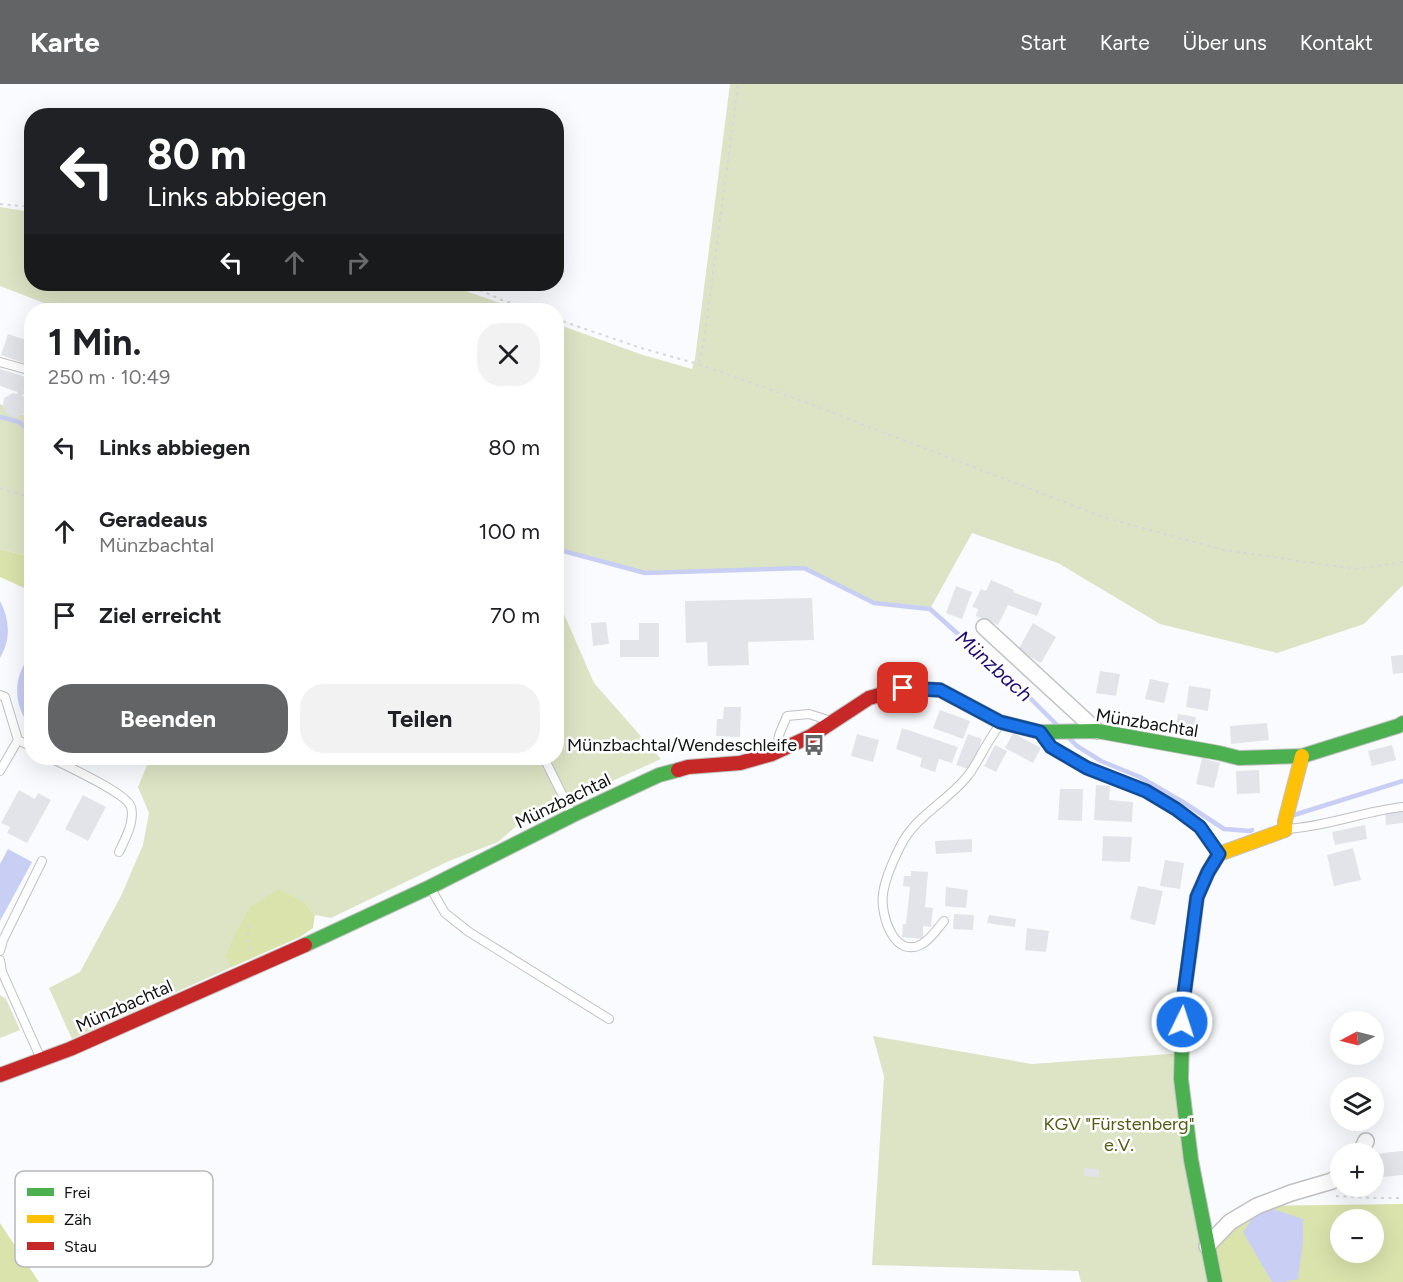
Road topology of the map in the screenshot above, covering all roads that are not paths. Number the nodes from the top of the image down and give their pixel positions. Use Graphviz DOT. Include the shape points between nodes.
graph roads {
  1 [pos="0,362"];
  2 [pos="24,369"];
  3 [pos="984,627"];
  4 [pos="0,695"];
  5 [pos="832,722"];
  6 [pos="1000,722"];
  7 [pos="1403,723"];
  8 [pos="1097,731"];
  9 [pos="1045,733"];
  10 [pos="18,740"];
  11 [pos="24,743"];
  12 [pos="776,753"];
  13 [pos="1302,756"];
  14 [pos="64,765"];
  15 [pos="547,765"];
  16 [pos="0,771"];
  17 [pos="1403,807"];
  18 [pos="573,815"];
  19 [pos="1285,825"];
  20 [pos="119,852"];
  21 [pos="1219,854"];
  22 [pos="42,861"];
  23 [pos="430,887"];
  24 [pos="944,921"];
  25 [pos="0,951"];
  26 [pos="0,960"];
  27 [pos="1,972"];
  28 [pos="609,1019"];
  29 [pos="42,1060"];
  30 [pos="0,1076"];
  31 [pos="1330,1182"];
  32 [pos="1207,1246"];
  33 [pos="1215,1282"];
  1 -- 2 [label="lane"];
  3 -- 8 [label="street"];
  4 -- 10 [label="lane" via="5,697"];
  5 -- 6 [label="street, Münzbachtal" via="869,698 903,688 940,690"];
  5 -- 12 [label="street, Münzbachtal"];
  5 -- 12 [label="lane" via="809,714 787,716"];
  6 -- 9 [label="street, Münzbachtal"];
  6 -- 24 [label="lane" via="968,776 911,828 883,893 888,923 900,945 908,948 922,944"];
  7 -- 13 [label="street, Münzbachtal"];
  8 -- 9 [label="street, Münzbachtal"];
  8 -- 13 [label="street, Münzbachtal" via="1239,758"];
  9 -- 21 [label="lane" via="1051,747 1087,768 1146,791 1176,809 1200,827"];
  10 -- 11 [label="lane"];
  10 -- 16 [label="lane"];
  12 -- 18 [label="street, Münzbachtal" via="740,763 688,766 659,775"];
  13 -- 19 [label="street"];
  14 -- 20 [label="lane" via="121,795 131,805 132,820"];
  15 -- 18 [label="lane"];
  17 -- 19 [label="lane" via="1305,828"];
  18 -- 23 [label="street, Münzbachtal"];
  19 -- 21 [label="street"];
  21 -- 32 [label="street" via="1197,897 1183,1002 1181,1079"];
  22 -- 25 [label="lane"];
  23 -- 28 [label="lane" via="445,913 469,932"];
  23 -- 29 [label="street, Münzbachtal"];
  26 -- 27 [label="lane"];
  27 -- 29 [label="lane"];
  29 -- 30 [label="street, Münzbachtal"];
  31 -- 32 [label="street" via="1257,1206 1230,1222"];
  32 -- 33 [label="street"];
}
